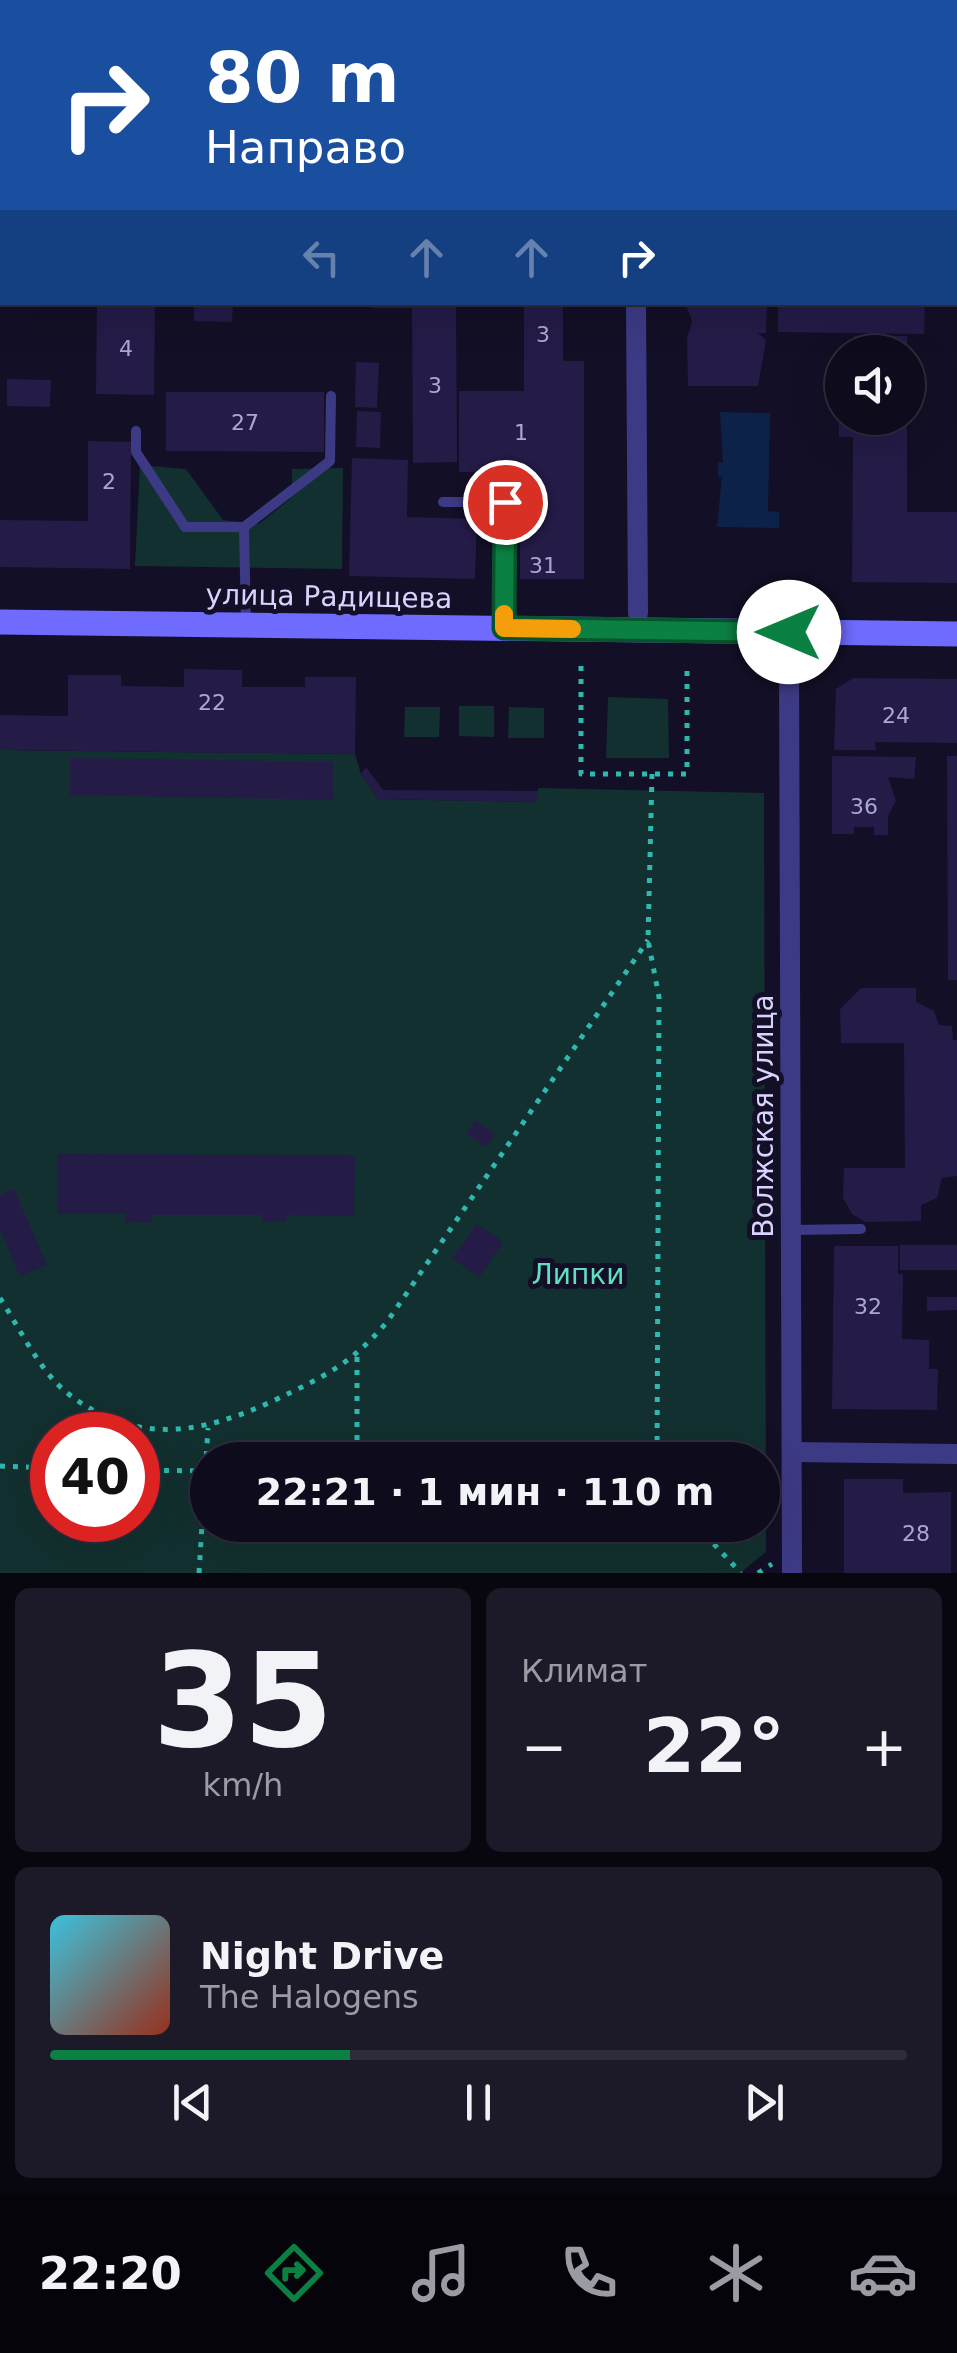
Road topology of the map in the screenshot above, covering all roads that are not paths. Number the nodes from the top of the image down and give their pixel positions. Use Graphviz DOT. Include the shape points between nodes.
graph roads {
  1 [pos="636,305"];
  2 [pos="331,396"];
  3 [pos="136,431"];
  4 [pos="443,502"];
  5 [pos="244,527"];
  6 [pos="638,613"];
  7 [pos="0,622"];
  8 [pos="246,625"];
  9 [pos="504,628"];
  10 [pos="957,634"];
  11 [pos="789,658"];
  12 [pos="861,1229"];
  13 [pos="791,1230"];
  14 [pos="792,1452"];
  15 [pos="957,1454"];
  16 [pos="792,1573"];
  1 -- 6 [label="street"];
  2 -- 5 [label="lane" via="330,462"];
  3 -- 5 [label="lane" via="136,452 185,527"];
  4 -- 9 [label="lane" via="505,502"];
  5 -- 8 [label="lane"];
  7 -- 8 [label="street, улица Радищева"];
  8 -- 9 [label="street, улица Радищева"];
  9 -- 10 [label="street, улица Радищева"];
  11 -- 13 [label="street, Волжская улица"];
  12 -- 13 [label="lane"];
  13 -- 14 [label="street, Волжская улица"];
  14 -- 15 [label="street"];
  14 -- 16 [label="street, Волжская улица"];
}
